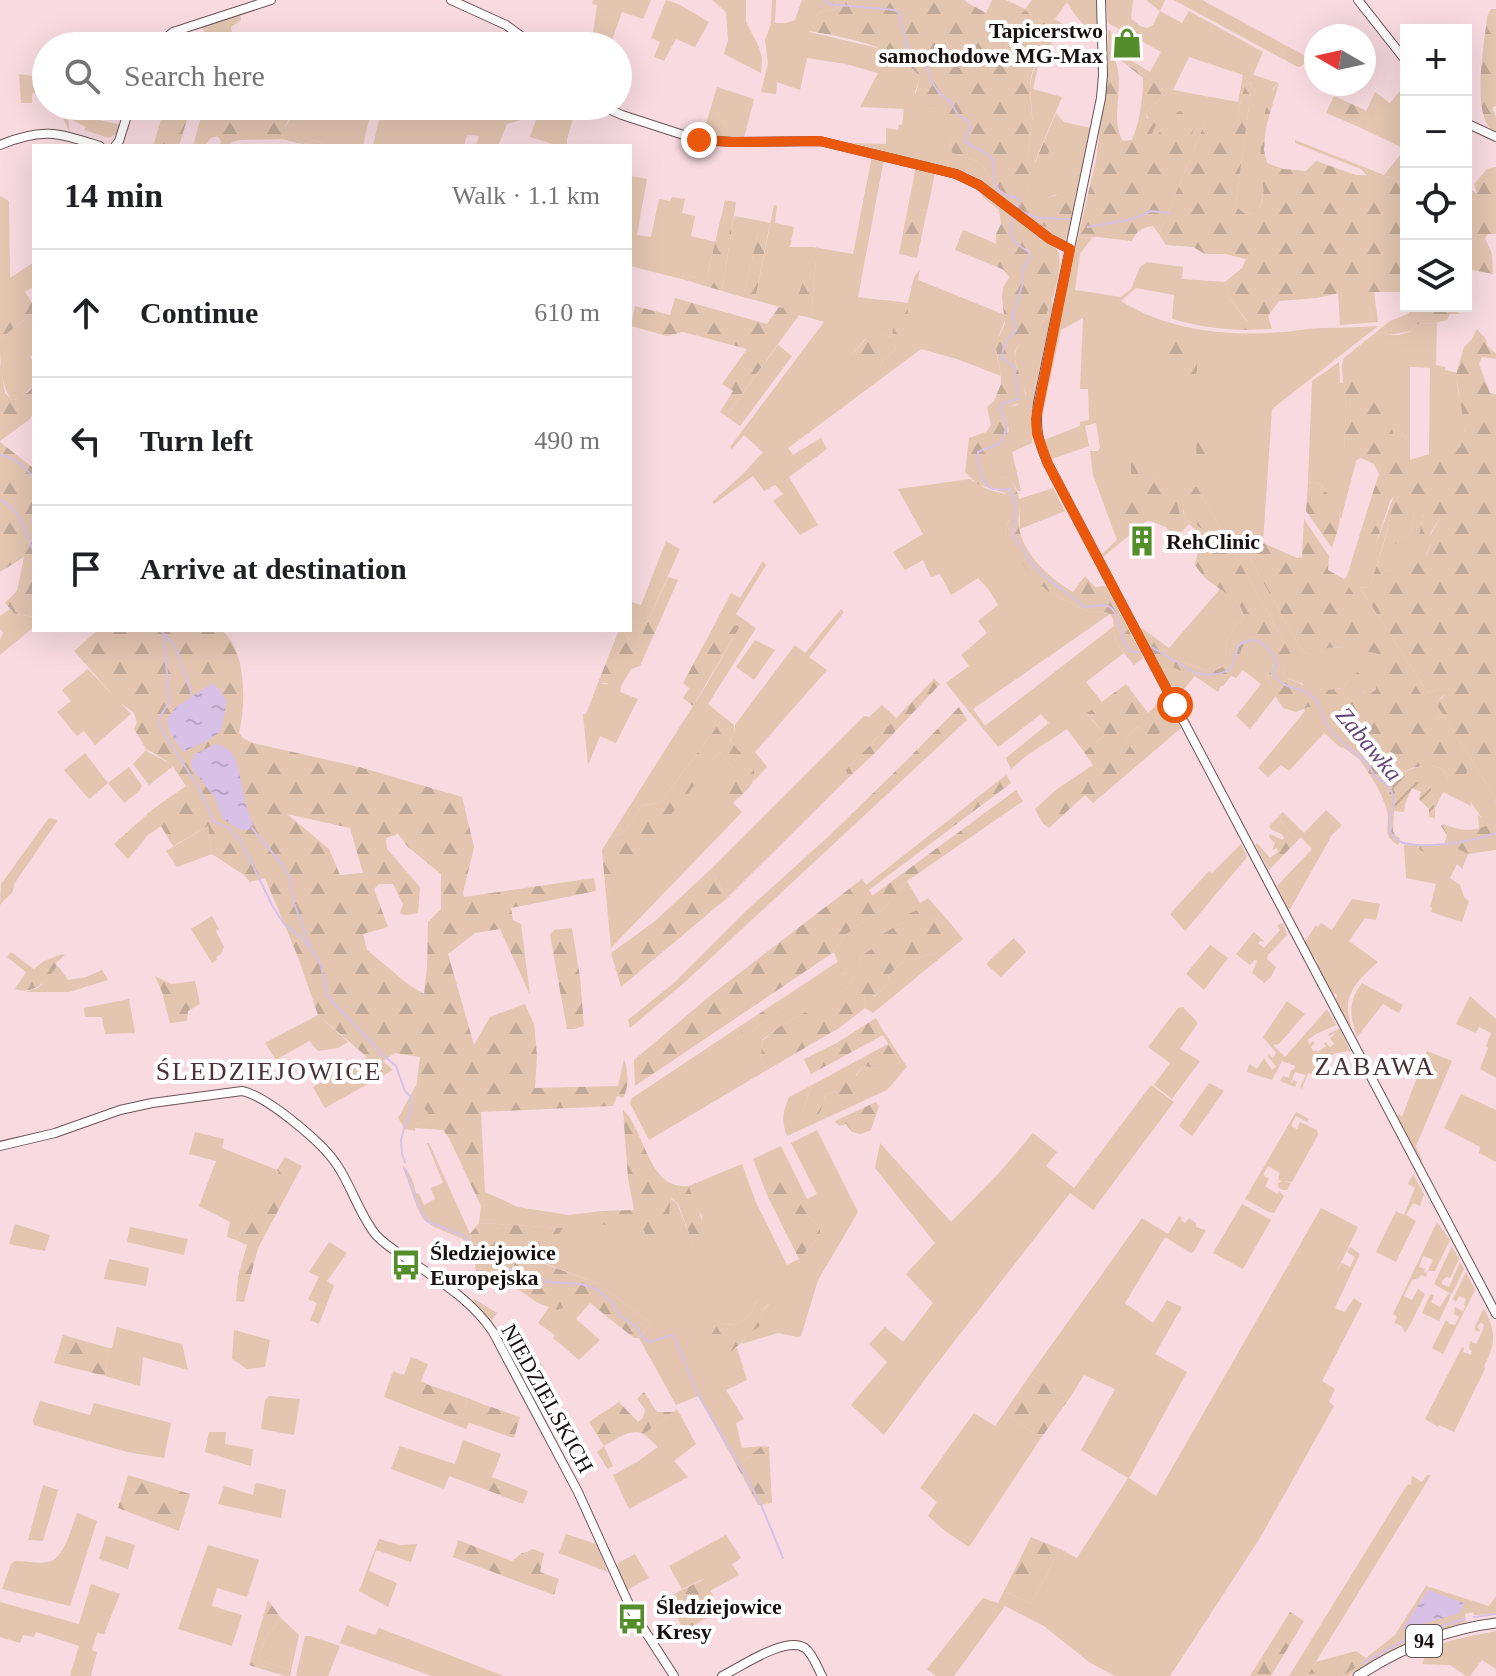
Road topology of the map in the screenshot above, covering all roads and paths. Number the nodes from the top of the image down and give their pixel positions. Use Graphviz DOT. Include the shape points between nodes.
graph roads {
  1 [pos="271,0"];
  2 [pos="451,0"];
  3 [pos="1101,0"];
  4 [pos="1358,0"];
  5 [pos="173,32"];
  6 [pos="516,32"];
  7 [pos="1400,53"];
  8 [pos="632,118"];
  9 [pos="126,120"];
  10 [pos="1472,126"];
  11 [pos="1496,137"];
  12 [pos="94,144"];
  13 [pos="117,144"];
  14 [pos="0,145"];
  15 [pos="1070,249"];
  16 [pos="0,1146"];
  17 [pos="1496,1314"];
  18 [pos="1496,1623"];
  19 [pos="674,1676"];
  20 [pos="722,1676"];
  21 [pos="822,1676"];
  22 [pos="1358,1676"];
  1 -- 5 [label="street"];
  2 -- 6 [label="street"];
  3 -- 15 [label="street" via="1101,98"];
  4 -- 7 [label="street"];
  8 -- 15 [label="street" via="699,140 820,141 956,174"];
  9 -- 13 [label="street"];
  10 -- 11 [label="street"];
  12 -- 14 [label="street" via="54,133"];
  15 -- 17 [label="street" via="1038,403 1040,446"];
  16 -- 19 [label="street, NIEDZIELSKICH" via="120,1110 235,1091 254,1094 308,1134 338,1167 377,1236 466,1300 485,1320 578,1492 632,1611"];
  18 -- 22 [label="main road, 94" via="1439,1635"];
  20 -- 21 [label="street" via="787,1644 807,1650"];
}
